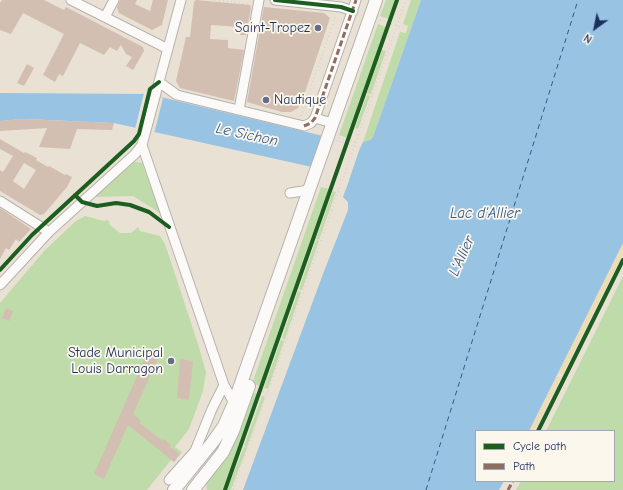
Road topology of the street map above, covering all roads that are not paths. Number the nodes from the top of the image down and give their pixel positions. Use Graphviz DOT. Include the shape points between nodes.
graph roads {
  1 [pos="70,0"];
  2 [pos="114,0"];
  3 [pos="181,0"];
  4 [pos="275,0"];
  5 [pos="356,0"];
  6 [pos="376,0"];
  7 [pos="384,0"];
  8 [pos="259,3"];
  9 [pos="353,11"];
  10 [pos="105,17"];
  11 [pos="168,49"];
  12 [pos="159,82"];
  13 [pos="239,110"];
  14 [pos="315,118"];
  15 [pos="332,123"];
  16 [pos="332,136"];
  17 [pos="144,140"];
  18 [pos="314,185"];
  19 [pos="290,193"];
  20 [pos="0,201"];
  21 [pos="49,232"];
  22 [pos="0,285"];
  23 [pos="224,385"];
  24 [pos="234,403"];
  25 [pos="174,485"];
  26 [pos="196,489"];
  1 -- 10 [label="street"];
  2 -- 10 [label="street"];
  3 -- 11 [label="street"];
  4 -- 9 [label="street" via="341,7"];
  5 -- 9 [label="street"];
  6 -- 15 [label="main road"];
  7 -- 16 [label="main road"];
  8 -- 13 [label="street"];
  9 -- 14 [label="street"];
  10 -- 11 [label="street"];
  11 -- 12 [label="street"];
  12 -- 13 [label="street" via="177,95"];
  12 -- 17 [label="street"];
  13 -- 14 [label="street" via="304,126"];
  14 -- 15 [label="street"];
  15 -- 16 [label="main road"];
  16 -- 18 [label="main road"];
  17 -- 21 [label="street" via="135,154"];
  17 -- 23 [label="street"];
  18 -- 19 [label="street"];
  18 -- 24 [label="main road"];
  18 -- 26 [label="main road" via="233,431 223,452"];
  20 -- 21 [label="street"];
  21 -- 22 [label="street"];
  23 -- 24 [label="street"];
  23 -- 25 [label="street" via="195,452"];
  24 -- 25 [label="main road" via="224,426"];
  25 -- 26 [label="street" via="188,484"];
}
